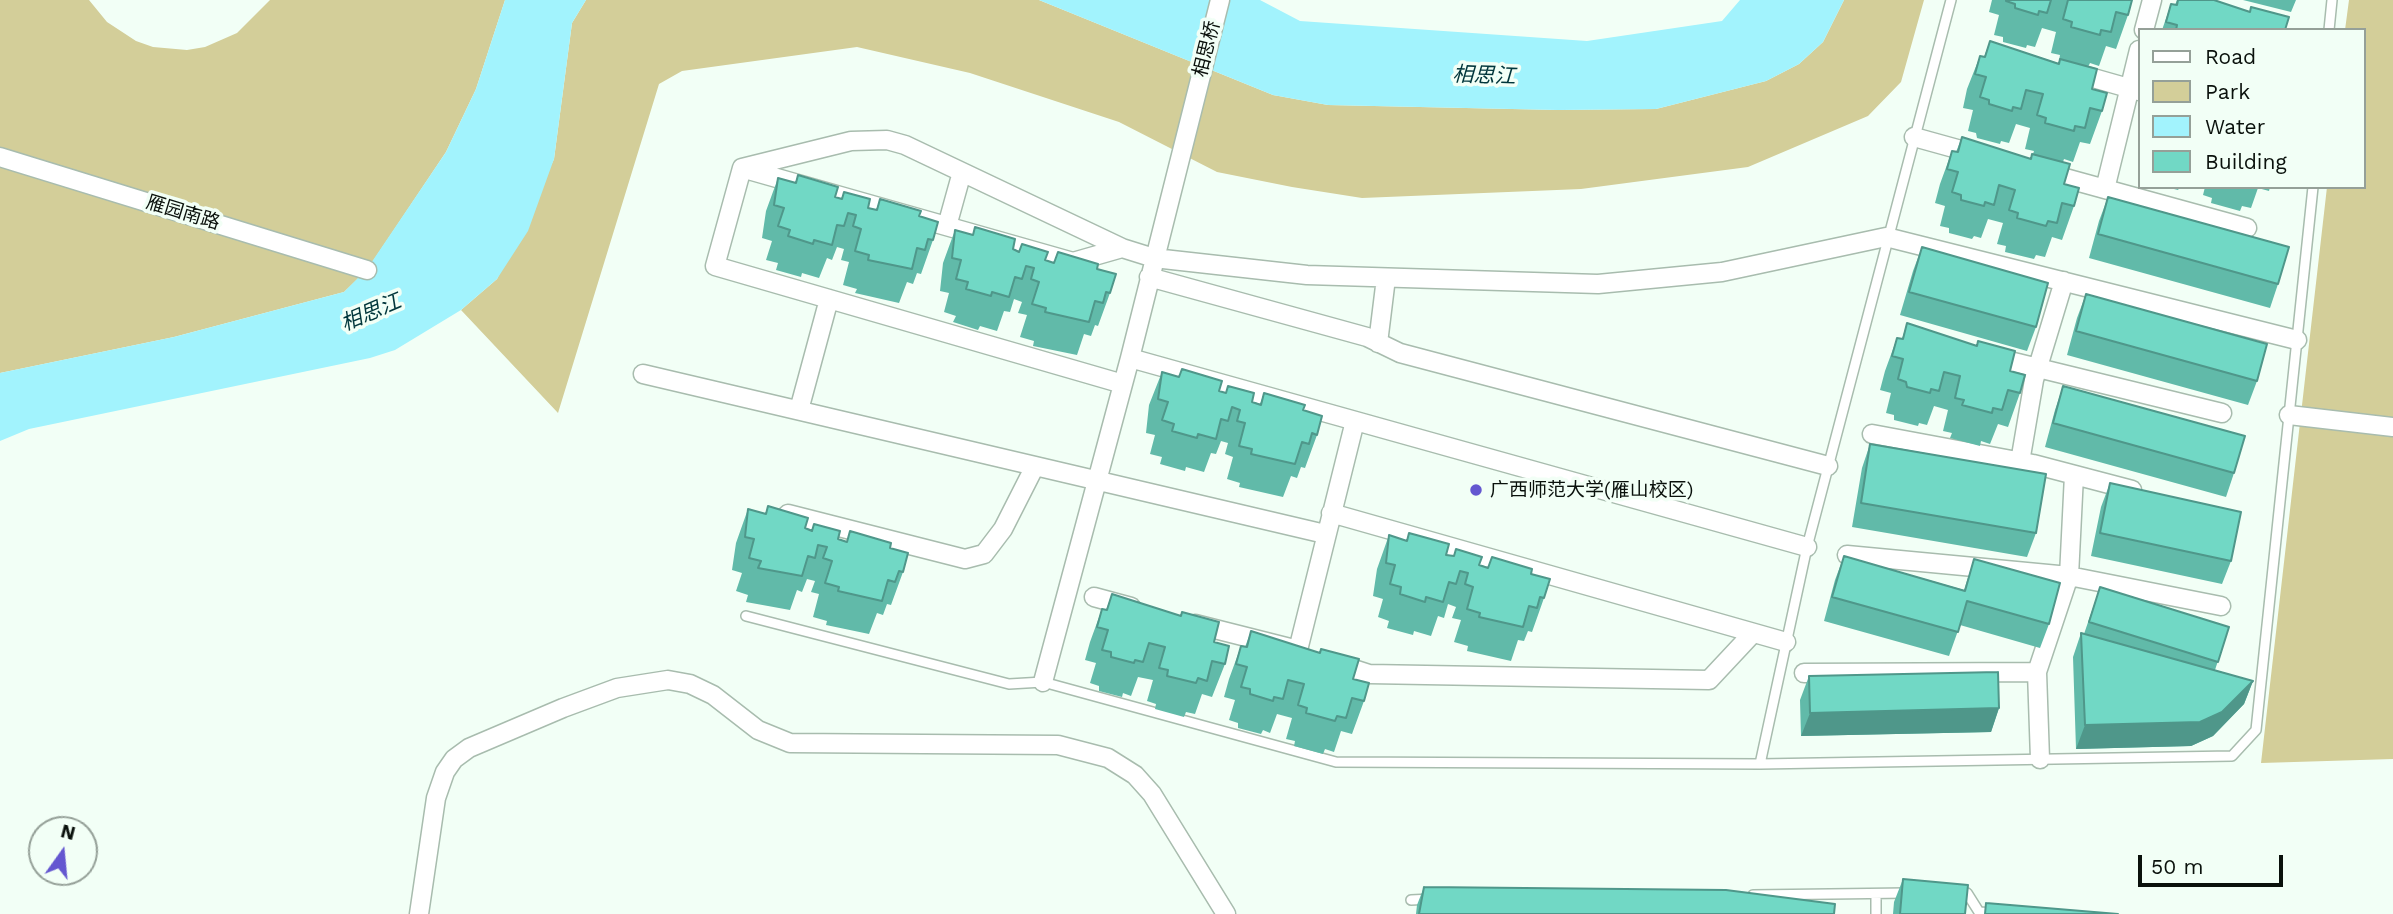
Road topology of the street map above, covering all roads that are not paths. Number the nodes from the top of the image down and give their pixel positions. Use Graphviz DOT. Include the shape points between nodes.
graph roads {
  1 [pos="1220,0"];
  2 [pos="1951,0"];
  3 [pos="2152,0"];
  4 [pos="2332,0"];
  5 [pos="2145,28"];
  6 [pos="2329,28"];
  7 [pos="2138,60"];
  8 [pos="2052,67"];
  9 [pos="2135,90"];
  10 [pos="1914,137"];
  11 [pos="0,157"];
  12 [pos="1991,158"];
  13 [pos="742,168"];
  14 [pos="2029,168"];
  15 [pos="962,172"];
  16 [pos="2105,189"];
  17 [pos="2313,189"];
  18 [pos="947,226"];
  19 [pos="2247,228"];
  20 [pos="1886,237"];
  21 [pos="1122,248"];
  22 [pos="1154,258"];
  23 [pos="367,270"];
  24 [pos="1149,277"];
  25 [pos="1386,278"];
  26 [pos="2064,281"];
  27 [pos="829,299"];
  28 [pos="2297,340"];
  29 [pos="1378,343"];
  30 [pos="1971,351"];
  31 [pos="1130,358"];
  32 [pos="2037,368"];
  33 [pos="643,374"];
  34 [pos="1123,384"];
  35 [pos="799,410"];
  36 [pos="2222,413"];
  37 [pos="2289,415"];
  38 [pos="1355,421"];
  39 [pos="2393,427"];
  40 [pos="1872,434"];
  41 [pos="2020,462"];
  42 [pos="1035,466"];
  43 [pos="1828,466"];
  44 [pos="2074,475"];
  45 [pos="1095,482"];
  46 [pos="2150,494"];
  47 [pos="784,513"];
  48 [pos="1331,513"];
  49 [pos="1325,534"];
  50 [pos="1807,547"];
  51 [pos="1847,555"];
  52 [pos="2069,576"];
  53 [pos="1094,597"];
  54 [pos="2221,606"];
  55 [pos="1145,611"];
  56 [pos="746,616"];
  57 [pos="1184,621"];
  58 [pos="1753,632"];
  59 [pos="1786,642"];
  60 [pos="1310,654"];
  61 [pos="2037,672"];
  62 [pos="1804,673"];
  63 [pos="1042,682"];
  64 [pos="2040,759"];
  65 [pos="1760,764"];
  66 [pos="1915,893"];
  67 [pos="1941,893"];
  68 [pos="1876,894"];
  69 [pos="1742,895"];
  70 [pos="1439,899"];
  71 [pos="1411,900"];
  72 [pos="419,914"];
  73 [pos="1226,914"];
  74 [pos="1875,914"];
  75 [pos="2010,914"];
  1 -- 22 [label="street, 相思桥"];
  2 -- 10 [label="lane"];
  3 -- 5 [label="street"];
  4 -- 6 [label="lane"];
  7 -- 9 [label="street"];
  8 -- 9 [label="street"];
  9 -- 16 [label="street"];
  10 -- 12 [label="street"];
  10 -- 20 [label="lane"];
  11 -- 23 [label="street, 雁园南路"];
  13 -- 15 [label="street" via="873,138 905,145"];
  13 -- 18 [label="street"];
  13 -- 27 [label="street" via="715,266"];
  14 -- 16 [label="street"];
  15 -- 18 [label="street"];
  15 -- 21 [label="street"];
  16 -- 19 [label="street"];
  17 -- 28 [label="lane"];
  18 -- 21 [label="street" via="1073,262"];
  20 -- 25 [label="street" via="1722,272 1659,279 1598,284"];
  20 -- 26 [label="street"];
  20 -- 43 [label="lane"];
  21 -- 22 [label="street"];
  22 -- 24 [label="street, 相思桥"];
  22 -- 25 [label="street" via="1255,271"];
  24 -- 29 [label="street"];
  24 -- 31 [label="street, 相思桥"];
  25 -- 29 [label="street"];
  26 -- 28 [label="street"];
  26 -- 32 [label="street"];
  27 -- 34 [label="street"];
  27 -- 35 [label="street"];
  28 -- 37 [label="lane"];
  29 -- 43 [label="street" via="1400,354"];
  30 -- 32 [label="street"];
  31 -- 34 [label="street, 相思桥"];
  31 -- 38 [label="street"];
  32 -- 36 [label="street"];
  32 -- 41 [label="street"];
  33 -- 35 [label="street"];
  34 -- 45 [label="street, 相思桥"];
  35 -- 42 [label="street"];
  37 -- 39 [label="street"];
  37 -- 64 [label="lane" via="2256,730 2232,756"];
  38 -- 48 [label="street"];
  38 -- 50 [label="street"];
  40 -- 41 [label="street"];
  41 -- 44 [label="street"];
  42 -- 45 [label="street"];
  42 -- 47 [label="street" via="1003,529 984,554 965,559"];
  43 -- 50 [label="lane"];
  44 -- 46 [label="street"];
  44 -- 52 [label="street"];
  45 -- 49 [label="street"];
  45 -- 63 [label="street, 相思桥"];
  48 -- 49 [label="street"];
  48 -- 58 [label="street"];
  49 -- 60 [label="street"];
  50 -- 59 [label="lane"];
  51 -- 52 [label="street"];
  52 -- 54 [label="street"];
  52 -- 61 [label="street"];
  53 -- 55 [label="street"];
  56 -- 63 [label="lane" via="1009,684"];
  57 -- 60 [label="street"];
  58 -- 59 [label="street"];
  58 -- 60 [label="street" via="1709,680 1368,674"];
  59 -- 65 [label="lane"];
  61 -- 62 [label="street"];
  61 -- 64 [label="street"];
  63 -- 65 [label="lane" via="1336,762"];
  64 -- 65 [label="lane"];
  66 -- 68 [label="lane"];
  67 -- 75 [label="lane" via="1967,892 1979,912"];
  68 -- 69 [label="lane"];
  68 -- 74 [label="lane"];
  70 -- 71 [label="lane"];
  72 -- 73 [label="street" via="436,799 453,759 469,748 617,688 668,680 713,695 758,730 790,743 1058,744 1108,758 1135,775 1152,794"];
}
